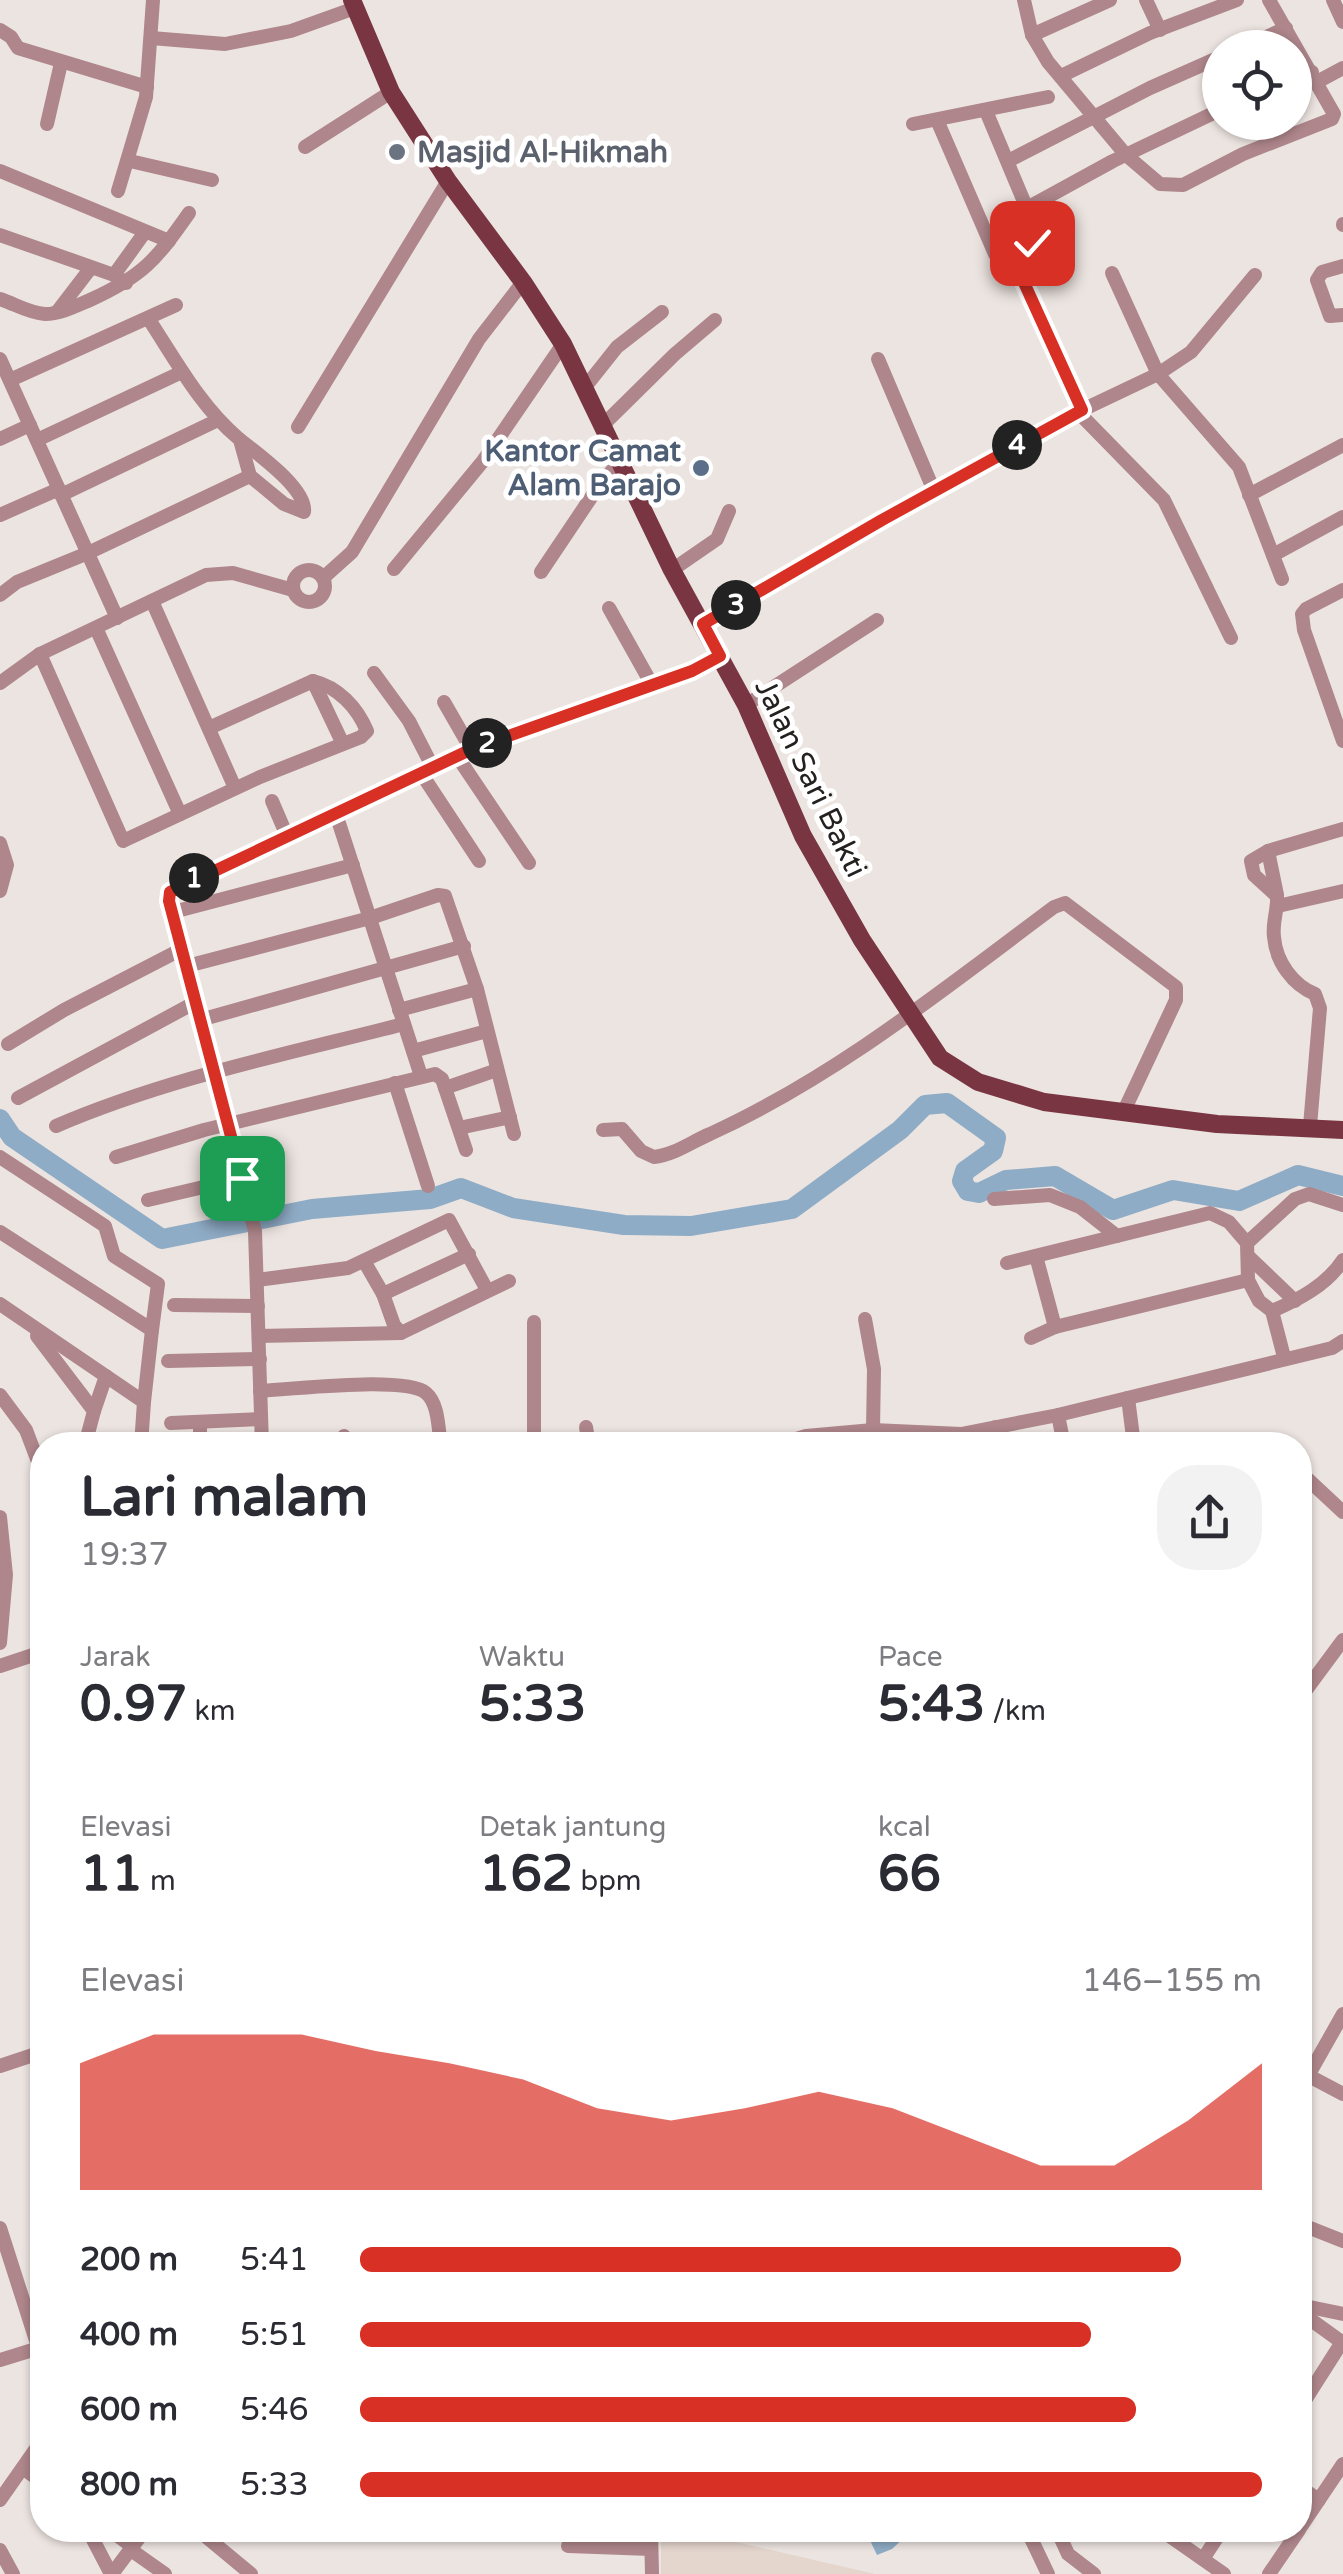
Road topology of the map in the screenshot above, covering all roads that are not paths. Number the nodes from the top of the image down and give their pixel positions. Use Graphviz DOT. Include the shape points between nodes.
graph roads {
  1 [pos="152,0"];
  2 [pos="1024,0"];
  3 [pos="1110,0"];
  4 [pos="1146,0"];
  5 [pos="1237,0"];
  6 [pos="1268,0"];
  7 [pos="1332,0"];
  8 [pos="354,4"];
  9 [pos="1343,22"];
  10 [pos="1286,28"];
  11 [pos="0,30"];
  12 [pos="1282,30"];
  13 [pos="1155,31"];
  14 [pos="1032,35"];
  15 [pos="152,38"];
  16 [pos="61,64"];
  17 [pos="1202,66"];
  18 [pos="1343,68"];
  19 [pos="1060,76"];
  20 [pos="1314,77"];
  21 [pos="147,87"];
  22 [pos="391,92"];
  23 [pos="1048,97"];
  24 [pos="986,111"];
  25 [pos="1092,118"];
  26 [pos="1202,119"];
  27 [pos="937,120"];
  28 [pos="47,124"];
  29 [pos="913,124"];
  30 [pos="305,148"];
  31 [pos="1126,155"];
  32 [pos="130,160"];
  33 [pos="1008,161"];
  34 [pos="0,171"];
  35 [pos="212,180"];
  36 [pos="448,181"];
  37 [pos="118,192"];
  38 [pos="1029,206"];
  39 [pos="189,213"];
  40 [pos="144,232"];
  41 [pos="0,235"];
  42 [pos="170,242"];
  43 [pos="1011,254"];
  44 [pos="1343,266"];
  45 [pos="90,269"];
  46 [pos="1112,273"];
  47 [pos="1255,275"];
  48 [pos="120,279"];
  49 [pos="523,282"];
  50 [pos="0,299"];
  51 [pos="176,305"];
  52 [pos="57,312"];
  53 [pos="662,312"];
  54 [pos="1343,315"];
  55 [pos="148,318"];
  56 [pos="715,320"];
  57 [pos="563,344"];
  58 [pos="878,359"];
  59 [pos="3,368"];
  60 [pos="182,372"];
  61 [pos="1158,374"];
  62 [pos="586,386"];
  63 [pos="1080,411"];
  64 [pos="218,420"];
  65 [pos="604,424"];
  66 [pos="30,425"];
  67 [pos="298,427"];
  68 [pos="0,438"];
  69 [pos="36,440"];
  70 [pos="240,440"];
  71 [pos="1343,445"];
  72 [pos="620,462"];
  73 [pos="250,476"];
  74 [pos="934,491"];
  75 [pos="60,492"];
  76 [pos="1248,495"];
  77 [pos="728,511"];
  78 [pos="0,515"];
  79 [pos="1343,516"];
  80 [pos="88,554"];
  81 [pos="1272,555"];
  82 [pos="394,569"];
  83 [pos="672,570"];
  84 [pos="541,572"];
  85 [pos="324,578"];
  86 [pos="1282,579"];
  87 [pos="292,590"];
  88 [pos="1343,590"];
  89 [pos="0,594"];
  90 [pos="152,601"];
  91 [pos="609,608"];
  92 [pos="117,618"];
  93 [pos="877,620"];
  94 [pos="703,624"];
  95 [pos="96,628"];
  96 [pos="1232,638"];
  97 [pos="40,654"];
  98 [pos="720,656"];
  99 [pos="374,673"];
  100 [pos="313,681"];
  101 [pos="0,683"];
  102 [pos="651,684"];
  103 [pos="444,702"];
  104 [pos="746,705"];
  105 [pos="209,728"];
  106 [pos="1343,741"];
  107 [pos="342,742"];
  108 [pos="464,753"];
  109 [pos="426,770"];
  110 [pos="236,788"];
  111 [pos="272,801"];
  112 [pos="180,814"];
  113 [pos="336,814"];
  114 [pos="1343,829"];
  115 [pos="287,836"];
  116 [pos="0,843"];
  117 [pos="479,861"];
  118 [pos="529,863"];
  119 [pos="353,865"];
  120 [pos="0,888"];
  121 [pos="1343,891"];
  122 [pos="1278,901"];
  123 [pos="173,912"];
  124 [pos="370,918"];
  125 [pos="464,946"];
  126 [pos="182,949"];
  127 [pos="186,966"];
  128 [pos="386,968"];
  129 [pos="477,989"];
  130 [pos="196,1002"];
  131 [pos="910,1014"];
  132 [pos="402,1017"];
  133 [pos="200,1020"];
  134 [pos="487,1031"];
  135 [pos="8,1044"];
  136 [pos="413,1051"];
  137 [pos="498,1070"];
  138 [pos="214,1071"];
  139 [pos="421,1076"];
  140 [pos="395,1082"];
  141 [pos="445,1088"];
  142 [pos="18,1098"];
  143 [pos="1123,1113"];
  144 [pos="510,1117"];
  145 [pos="228,1124"];
  146 [pos="56,1126"];
  147 [pos="1310,1126"];
  148 [pos="459,1128"];
  149 [pos="603,1130"];
  150 [pos="1343,1130"];
  151 [pos="514,1134"];
  152 [pos="466,1150"];
  153 [pos="0,1156"];
  154 [pos="116,1157"];
  155 [pos="242,1178"];
  156 [pos="428,1186"];
  157 [pos="994,1199"];
  158 [pos="148,1200"];
  159 [pos="1343,1205"];
  160 [pos="0,1232"];
  161 [pos="1117,1236"];
  162 [pos="1248,1250"];
  163 [pos="468,1254"];
  164 [pos="1036,1256"];
  165 [pos="364,1260"];
  166 [pos="1343,1260"];
  167 [pos="1007,1263"];
  168 [pos="258,1280"];
  169 [pos="1248,1280"];
  170 [pos="509,1281"];
  171 [pos="487,1290"];
  172 [pos="383,1294"];
  173 [pos="1295,1301"];
  174 [pos="0,1304"];
  175 [pos="174,1306"];
  176 [pos="258,1306"];
  177 [pos="1272,1311"];
  178 [pos="865,1319"];
  179 [pos="534,1322"];
  180 [pos="28,1324"];
  181 [pos="1054,1327"];
  182 [pos="152,1330"];
  183 [pos="401,1333"];
  184 [pos="259,1336"];
  185 [pos="1031,1338"];
  186 [pos="1343,1341"];
  187 [pos="1284,1357"];
  188 [pos="260,1360"];
  189 [pos="168,1361"];
  190 [pos="106,1376"];
  191 [pos="260,1390"];
  192 [pos="0,1395"];
  193 [pos="1128,1398"];
  194 [pos="144,1402"];
  195 [pos="94,1411"];
  196 [pos="1058,1414"];
  197 [pos="262,1420"];
  198 [pos="200,1422"];
  199 [pos="171,1423"];
  200 [pos="586,1427"];
  201 [pos="996,1427"];
  202 [pos="873,1430"];
  203 [pos="88,1432"];
  204 [pos="141,1432"];
  205 [pos="200,1432"];
  206 [pos="262,1432"];
  207 [pos="438,1432"];
  208 [pos="534,1432"];
  209 [pos="587,1432"];
  210 [pos="863,1432"];
  211 [pos="916,1432"];
  212 [pos="970,1432"];
  213 [pos="997,1432"];
  214 [pos="1061,1432"];
  215 [pos="1132,1432"];
  216 [pos="30,1440"];
  217 [pos="1312,1483"];
  218 [pos="1343,1512"];
  219 [pos="0,1517"];
  220 [pos="1343,1640"];
  221 [pos="0,1643"];
  222 [pos="30,1656"];
  223 [pos="0,1666"];
  224 [pos="1312,1682"];
  225 [pos="1343,2014"];
  226 [pos="30,2056"];
  227 [pos="0,2066"];
  228 [pos="1312,2069"];
  229 [pos="1312,2085"];
  230 [pos="1343,2094"];
  231 [pos="0,2228"];
  232 [pos="1312,2229"];
  233 [pos="1343,2241"];
  234 [pos="1312,2310"];
  235 [pos="1343,2314"];
  236 [pos="1312,2318"];
  237 [pos="30,2320"];
  238 [pos="1342,2342"];
  239 [pos="30,2356"];
  240 [pos="0,2360"];
  241 [pos="1312,2389"];
  242 [pos="30,2458"];
  243 [pos="1343,2464"];
  244 [pos="23,2468"];
  245 [pos="30,2473"];
  246 [pos="1312,2494"];
  247 [pos="0,2500"];
  248 [pos="1320,2500"];
  249 [pos="1312,2512"];
  250 [pos="95,2542"];
  251 [pos="124,2542"];
  252 [pos="137,2542"];
  253 [pos="212,2542"];
  254 [pos="651,2542"];
  255 [pos="1033,2542"];
  256 [pos="1062,2542"];
  257 [pos="1177,2542"];
  258 [pos="1214,2542"];
  259 [pos="1291,2542"];
  260 [pos="568,2546"];
  261 [pos="132,2549"];
  262 [pos="0,2550"];
  263 [pos="651,2550"];
  264 [pos="1203,2560"];
  265 [pos="1086,2572"];
  266 [pos="13,2574"];
  267 [pos="112,2574"];
  268 [pos="166,2574"];
  269 [pos="251,2574"];
  270 [pos="652,2574"];
  271 [pos="1048,2574"];
  272 [pos="1224,2574"];
  273 [pos="1269,2574"];
  1 -- 15 [label="street"];
  2 -- 14 [label="street"];
  3 -- 14 [label="street"];
  4 -- 13 [label="street"];
  5 -- 13 [label="street"];
  6 -- 10 [label="street"];
  7 -- 9 [label="street"];
  8 -- 15 [label="street" via="290,30 225,44"];
  8 -- 22 [label="main road, Jalan Sari Bakti"];
  10 -- 12 [label="street"];
  10 -- 20 [label="street"];
  11 -- 16 [label="street" via="18,48"];
  13 -- 19 [label="street"];
  14 -- 19 [label="street"];
  15 -- 21 [label="street"];
  16 -- 21 [label="street"];
  16 -- 28 [label="street"];
  17 -- 25 [label="street"];
  18 -- 20 [label="street"];
  19 -- 25 [label="street"];
  20 -- 31 [label="street" via="1332,118 1183,185 1160,184"];
  21 -- 32 [label="street"];
  22 -- 30 [label="street"];
  22 -- 36 [label="main road, Jalan Sari Bakti"];
  23 -- 24 [label="street"];
  24 -- 27 [label="street"];
  24 -- 33 [label="street"];
  25 -- 31 [label="street"];
  25 -- 33 [label="street"];
  26 -- 31 [label="street"];
  27 -- 29 [label="street"];
  27 -- 43 [label="street" via="995,254"];
  31 -- 38 [label="street"];
  32 -- 35 [label="street"];
  32 -- 37 [label="street"];
  33 -- 38 [label="street"];
  34 -- 40 [label="street"];
  36 -- 49 [label="main road, Jalan Sari Bakti"];
  36 -- 67 [label="street"];
  38 -- 43 [label="street" via="1036,240"];
  39 -- 42 [label="street"];
  40 -- 42 [label="street"];
  40 -- 48 [label="street"];
  41 -- 45 [label="street"];
  42 -- 48 [label="street"];
  43 -- 63 [label="street"];
  44 -- 54 [label="street" via="1317,280 1327,312"];
  45 -- 48 [label="street"];
  45 -- 52 [label="street"];
  46 -- 61 [label="street"];
  47 -- 61 [label="street" via="1191,352"];
  48 -- 52 [label="street"];
  49 -- 57 [label="main road, Jalan Sari Bakti"];
  49 -- 85 [label="street" via="479,339 352,552"];
  50 -- 52 [label="street"];
  51 -- 55 [label="street"];
  53 -- 62 [label="street" via="617,347"];
  55 -- 59 [label="street"];
  55 -- 60 [label="street"];
  56 -- 65 [label="street"];
  57 -- 62 [label="main road, Jalan Sari Bakti"];
  57 -- 82 [label="street" via="483,460"];
  58 -- 74 [label="street"];
  59 -- 66 [label="street"];
  60 -- 64 [label="street"];
  60 -- 69 [label="street"];
  61 -- 63 [label="street"];
  61 -- 76 [label="street" via="1239,467"];
  62 -- 65 [label="main road, Jalan Sari Bakti"];
  63 -- 74 [label="street"];
  63 -- 96 [label="street" via="1164,500"];
  64 -- 70 [label="street"];
  64 -- 75 [label="street"];
  65 -- 72 [label="main road, Jalan Sari Bakti"];
  66 -- 68 [label="street"];
  66 -- 69 [label="street"];
  69 -- 75 [label="street"];
  70 -- 73 [label="street"];
  70 -- 73 [label="street" via="277,470 306,511 284,504"];
  71 -- 76 [label="street"];
  72 -- 83 [label="main road, Jalan Sari Bakti"];
  72 -- 84 [label="street"];
  73 -- 80 [label="street"];
  74 -- 94 [label="street"];
  75 -- 78 [label="street"];
  75 -- 80 [label="street"];
  76 -- 81 [label="street"];
  77 -- 83 [label="street" via="717,539"];
  79 -- 81 [label="street"];
  80 -- 89 [label="street"];
  80 -- 92 [label="street"];
  81 -- 86 [label="street"];
  83 -- 94 [label="main road, Jalan Sari Bakti"];
  85 -- 87 [label="street" via="306,569 295,576"];
  85 -- 87 [label="street" via="324,592 314,601"];
  87 -- 90 [label="street" via="234,573 206,575"];
  88 -- 106 [label="street" via="1302,614"];
  90 -- 92 [label="street"];
  90 -- 105 [label="street"];
  91 -- 102 [label="street"];
  92 -- 95 [label="street"];
  93 -- 104 [label="street"];
  94 -- 98 [label="main road, Jalan Sari Bakti"];
  95 -- 97 [label="street"];
  95 -- 112 [label="street"];
  97 -- 101 [label="street"];
  97 -- 112 [label="street" via="124,841"];
  98 -- 102 [label="street"];
  98 -- 104 [label="main road, Jalan Sari Bakti"];
  99 -- 109 [label="street" via="409,720"];
  100 -- 105 [label="street"];
  100 -- 107 [label="street"];
  100 -- 107 [label="street" via="330,685 365,724 361,737"];
  102 -- 108 [label="street"];
  103 -- 108 [label="street"];
  104 -- 131 [label="main road, Jalan Sari Bakti" via="803,836"];
  105 -- 110 [label="street"];
  107 -- 110 [label="street"];
  108 -- 109 [label="street"];
  108 -- 118 [label="street"];
  109 -- 113 [label="street"];
  109 -- 117 [label="street"];
  110 -- 112 [label="street"];
  111 -- 115 [label="street"];
  113 -- 115 [label="street"];
  113 -- 119 [label="street"];
  114 -- 122 [label="street" via="1251,861"];
  115 -- 123 [label="street" via="175,887"];
  116 -- 120 [label="street" via="7,865"];
  119 -- 123 [label="street"];
  119 -- 124 [label="street"];
  121 -- 122 [label="street"];
  122 -- 147 [label="street" via="1274,938 1284,964 1320,1008"];
  123 -- 126 [label="street"];
  124 -- 125 [label="street" via="444,896"];
  124 -- 127 [label="street"];
  124 -- 128 [label="street"];
  125 -- 128 [label="street"];
  125 -- 129 [label="street"];
  126 -- 127 [label="street"];
  126 -- 135 [label="street"];
  127 -- 130 [label="street"];
  128 -- 132 [label="street"];
  128 -- 133 [label="street"];
  129 -- 132 [label="street"];
  129 -- 134 [label="street"];
  130 -- 133 [label="street"];
  130 -- 142 [label="street"];
  131 -- 143 [label="main road, Jalan Sari Bakti" via="940,1058 978,1082 1044,1102"];
  131 -- 143 [label="street" via="1054,906 1070,905 1178,993"];
  131 -- 149 [label="street" via="752,1115 663,1156 646,1154 622,1129"];
  132 -- 136 [label="street"];
  132 -- 138 [label="street"];
  133 -- 138 [label="street"];
  134 -- 136 [label="street"];
  134 -- 137 [label="street"];
  136 -- 139 [label="street"];
  137 -- 141 [label="street"];
  137 -- 144 [label="street"];
  138 -- 145 [label="street"];
  138 -- 146 [label="street"];
  139 -- 140 [label="street"];
  139 -- 141 [label="street" via="440,1076"];
  140 -- 145 [label="street"];
  140 -- 156 [label="street"];
  141 -- 148 [label="street"];
  143 -- 147 [label="main road, Jalan Sari Bakti"];
  144 -- 148 [label="street"];
  144 -- 151 [label="street"];
  145 -- 154 [label="street"];
  145 -- 155 [label="street"];
  147 -- 150 [label="main road, Jalan Sari Bakti"];
  148 -- 152 [label="street"];
  153 -- 182 [label="street" via="105,1226 114,1256 158,1284"];
  155 -- 158 [label="street"];
  155 -- 168 [label="street"];
  157 -- 161 [label="street" via="1050,1194"];
  159 -- 162 [label="street" via="1309,1194 1295,1199"];
  160 -- 182 [label="street"];
  161 -- 162 [label="street" via="1210,1213 1230,1222"];
  161 -- 164 [label="street"];
  162 -- 169 [label="street"];
  162 -- 173 [label="street"];
  163 -- 165 [label="street" via="454,1223 445,1220"];
  163 -- 171 [label="street"];
  163 -- 172 [label="street"];
  164 -- 167 [label="street"];
  164 -- 181 [label="street"];
  165 -- 168 [label="street" via="333,1273"];
  165 -- 172 [label="street"];
  166 -- 173 [label="street"];
  168 -- 176 [label="street"];
  169 -- 177 [label="street"];
  169 -- 181 [label="street"];
  170 -- 171 [label="street"];
  171 -- 183 [label="street"];
  172 -- 183 [label="street"];
  173 -- 177 [label="street"];
  174 -- 180 [label="street"];
  175 -- 176 [label="street"];
  176 -- 184 [label="street"];
  177 -- 187 [label="street"];
  178 -- 202 [label="street" via="874,1368"];
  179 -- 208 [label="street"];
  180 -- 190 [label="street"];
  180 -- 195 [label="street"];
  181 -- 185 [label="street"];
  182 -- 194 [label="street"];
  183 -- 184 [label="street"];
  184 -- 188 [label="street"];
  186 -- 187 [label="street"];
  187 -- 193 [label="street"];
  188 -- 189 [label="street"];
  188 -- 191 [label="street"];
  190 -- 194 [label="street"];
  190 -- 195 [label="street"];
  191 -- 197 [label="street"];
  191 -- 207 [label="street" via="406,1384 428,1394"];
  192 -- 216 [label="street"];
  193 -- 196 [label="street"];
  193 -- 215 [label="street"];
  194 -- 204 [label="street"];
  195 -- 203 [label="street"];
  196 -- 201 [label="street"];
  196 -- 214 [label="street"];
  197 -- 198 [label="street"];
  197 -- 206 [label="street"];
  198 -- 199 [label="street"];
  198 -- 205 [label="street"];
  200 -- 209 [label="street"];
  201 -- 212 [label="street"];
  201 -- 213 [label="street"];
  202 -- 210 [label="street"];
  202 -- 211 [label="street"];
  217 -- 218 [label="street"];
  219 -- 221 [label="street" via="6,1575"];
  220 -- 224 [label="street"];
  222 -- 223 [label="street"];
  225 -- 228 [label="street"];
  226 -- 227 [label="street"];
  229 -- 230 [label="street"];
  231 -- 237 [label="street"];
  232 -- 233 [label="street"];
  234 -- 235 [label="street"];
  236 -- 238 [label="street"];
  238 -- 241 [label="street"];
  239 -- 240 [label="street"];
  242 -- 244 [label="street"];
  243 -- 248 [label="street"];
  244 -- 245 [label="street"];
  244 -- 247 [label="street"];
  246 -- 248 [label="street"];
  248 -- 249 [label="street"];
  250 -- 267 [label="street"];
  251 -- 261 [label="street"];
  252 -- 261 [label="street"];
  253 -- 269 [label="street"];
  254 -- 263 [label="street"];
  255 -- 271 [label="street"];
  256 -- 265 [label="street"];
  257 -- 264 [label="street"];
  258 -- 264 [label="street"];
  259 -- 273 [label="street"];
  260 -- 263 [label="street"];
  261 -- 267 [label="street"];
  261 -- 268 [label="street"];
  262 -- 266 [label="street"];
  263 -- 270 [label="street"];
  264 -- 272 [label="street"];
}
